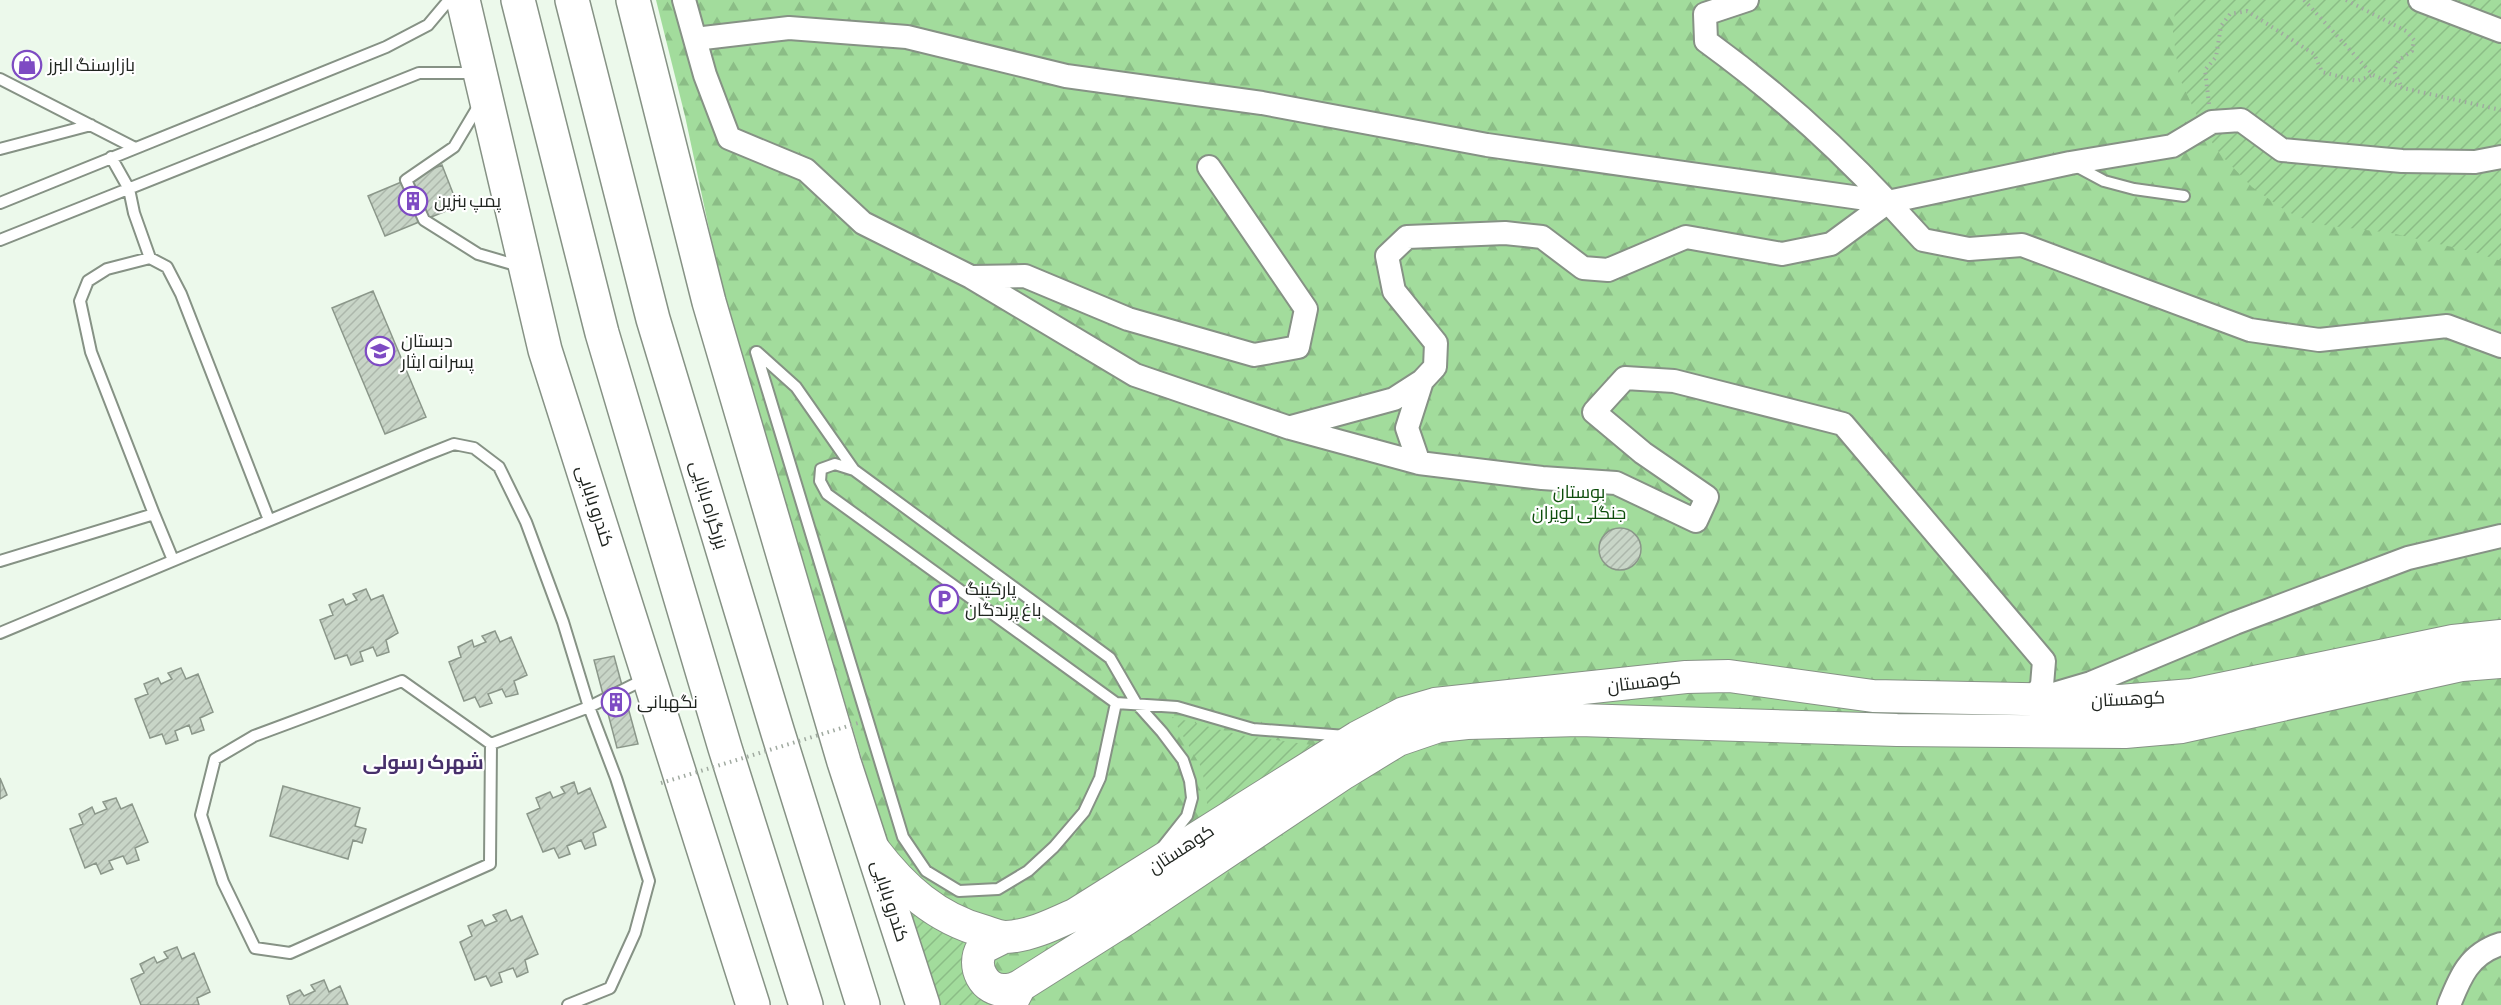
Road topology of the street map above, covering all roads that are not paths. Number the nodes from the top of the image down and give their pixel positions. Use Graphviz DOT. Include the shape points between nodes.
graph roads {
  1 [pos="449,0"];
  2 [pos="464,0"];
  3 [pos="518,0"];
  4 [pos="572,0"];
  5 [pos="633,0"];
  6 [pos="684,0"];
  7 [pos="1747,0"];
  8 [pos="2421,0"];
  9 [pos="2501,31"];
  10 [pos="695,39"];
  11 [pos="0,79"];
  12 [pos="483,84"];
  13 [pos="91,125"];
  14 [pos="135,148"];
  15 [pos="0,149"];
  16 [pos="111,157"];
  17 [pos="2501,157"];
  18 [pos="2070,163"];
  19 [pos="1209,167"];
  20 [pos="129,189"];
  21 [pos="2184,196"];
  22 [pos="1888,202"];
  23 [pos="0,203"];
  24 [pos="0,240"];
  25 [pos="150,258"];
  26 [pos="526,268"];
  27 [pos="970,277"];
  28 [pos="2501,346"];
  29 [pos="1422,381"];
  30 [pos="1290,428"];
  31 [pos="1419,463"];
  32 [pos="854,470"];
  33 [pos="154,514"];
  34 [pos="269,520"];
  35 [pos="2501,536"];
  36 [pos="173,560"];
  37 [pos="0,561"];
  38 [pos="0,633"];
  39 [pos="2501,636"];
  40 [pos="2501,662"];
  41 [pos="1729,676"];
  42 [pos="649,677"];
  43 [pos="2033,700"];
  44 [pos="1116,703"];
  45 [pos="1137,703"];
  46 [pos="589,707"];
  47 [pos="1732,724"];
  48 [pos="1358,737"];
  49 [pos="491,744"];
  50 [pos="873,850"];
  51 [pos="1126,884"];
  52 [pos="1004,937"];
  53 [pos="2501,944"];
  54 [pos="1015,996"];
  55 [pos="862,999"];
  56 [pos="568,1005"];
  57 [pos="753,1005"];
  58 [pos="806,1005"];
  59 [pos="923,1005"];
  60 [pos="2449,1005"];
  1 -- 14 [label="lane" via="428,25 386,47"];
  2 -- 12 [label="main road, کندرو بابایی"];
  3 -- 58 [label="main road" via="602,333"];
  4 -- 55 [label="main road, بزرگراه بابایی" via="653,320"];
  5 -- 50 [label="main road, کندرو بابایی" via="709,302"];
  6 -- 10 [label="street"];
  7 -- 22 [label="street" via="1705,14 1706,41 1805,119"];
  8 -- 9 [label="street"];
  10 -- 22 [label="street" via="789,28 907,37 1066,76 1262,103 1487,145"];
  10 -- 27 [label="street" via="729,138 807,170 863,223"];
  11 -- 13 [label="lane"];
  12 -- 20 [label="lane" via="419,73"];
  12 -- 26 [label="main road, کندرو بابایی"];
  12 -- 26 [label="lane" via="454,147 406,180 424,220 478,254"];
  13 -- 14 [label="lane"];
  13 -- 15 [label="lane"];
  14 -- 16 [label="lane"];
  16 -- 20 [label="lane"];
  16 -- 23 [label="lane"];
  17 -- 18 [label="street" via="2475,162 2402,162 2282,150 2241,120 2212,122 2172,146"];
  18 -- 21 [label="lane" via="2104,181"];
  18 -- 22 [label="street"];
  19 -- 27 [label="street" via="1306,309 1298,347 1254,356 1128,319 1025,276"];
  20 -- 24 [label="lane"];
  20 -- 25 [label="lane"];
  22 -- 28 [label="street" via="1923,240 1968,249 2022,245 2250,330 2319,340 2447,326"];
  22 -- 29 [label="street" via="1831,244 1782,254 1686,237 1608,270 1583,268 1542,237 1407,237 1387,256 1394,291 1436,343 1435,367"];
  25 -- 33 [label="lane" via="107,269 88,281 80,301 91,352"];
  25 -- 34 [label="lane" via="167,267 181,294"];
  26 -- 42 [label="main road, کندرو بابایی" via="545,350"];
  27 -- 30 [label="street" via="1135,375"];
  29 -- 30 [label="street" via="1394,399"];
  29 -- 31 [label="street" via="1407,428"];
  30 -- 31 [label="street"];
  31 -- 43 [label="street" via="1616,483 1696,521 1707,497 1643,453 1594,412 1624,378 1674,381 1843,424 2044,662 2043,685"];
  32 -- 44 [label="lane" via="835,464 821,469 820,481 827,494"];
  32 -- 44 [label="lane" via="796,387 756,352 903,837 926,871 959,891 998,889 1028,871 1084,812 1100,778"];
  32 -- 45 [label="lane" via="1110,658"];
  33 -- 36 [label="lane"];
  33 -- 37 [label="lane"];
  34 -- 36 [label="lane"];
  34 -- 46 [label="lane" via="454,444 474,448 499,467 526,522"];
  35 -- 43 [label="street" via="2408,558 2091,683"];
  36 -- 38 [label="lane"];
  39 -- 43 [label="main road, کوهستان" via="2453,641 2192,694 2120,701"];
  40 -- 47 [label="main road, کوهستان" via="2462,665 2182,727 2125,732"];
  41 -- 43 [label="main road, کوهستان" via="1873,696"];
  41 -- 47 [label="main road"];
  41 -- 48 [label="main road, کوهستان" via="1686,677 1435,704 1404,713"];
  42 -- 46 [label="lane"];
  42 -- 57 [label="main road, کندرو بابایی"];
  44 -- 45 [label="lane"];
  45 -- 48 [label="lane" via="1177,707 1253,729"];
  45 -- 51 [label="lane" via="1183,760 1191,798 1187,816"];
  46 -- 49 [label="lane"];
  46 -- 56 [label="lane" via="650,880 635,933 610,988"];
  47 -- 54 [label="main road, کوهستان" via="1579,720 1467,723 1439,726 1398,740"];
  48 -- 51 [label="main road, کوهستان"];
  49 -- 49 [label="lane" via="402,681 254,736 215,759 201,815 224,882 255,948 290,953 490,864"];
  50 -- 52 [label="main road, کوهستان" via="930,908 966,927"];
  50 -- 59 [label="main road, کندرو بابایی"];
  51 -- 52 [label="main road, کوهستان" via="1057,923"];
  52 -- 54 [label="main road" via="982,948 976,963 986,981"];
  53 -- 60 [label="street" via="2476,957 2462,972"];
}
